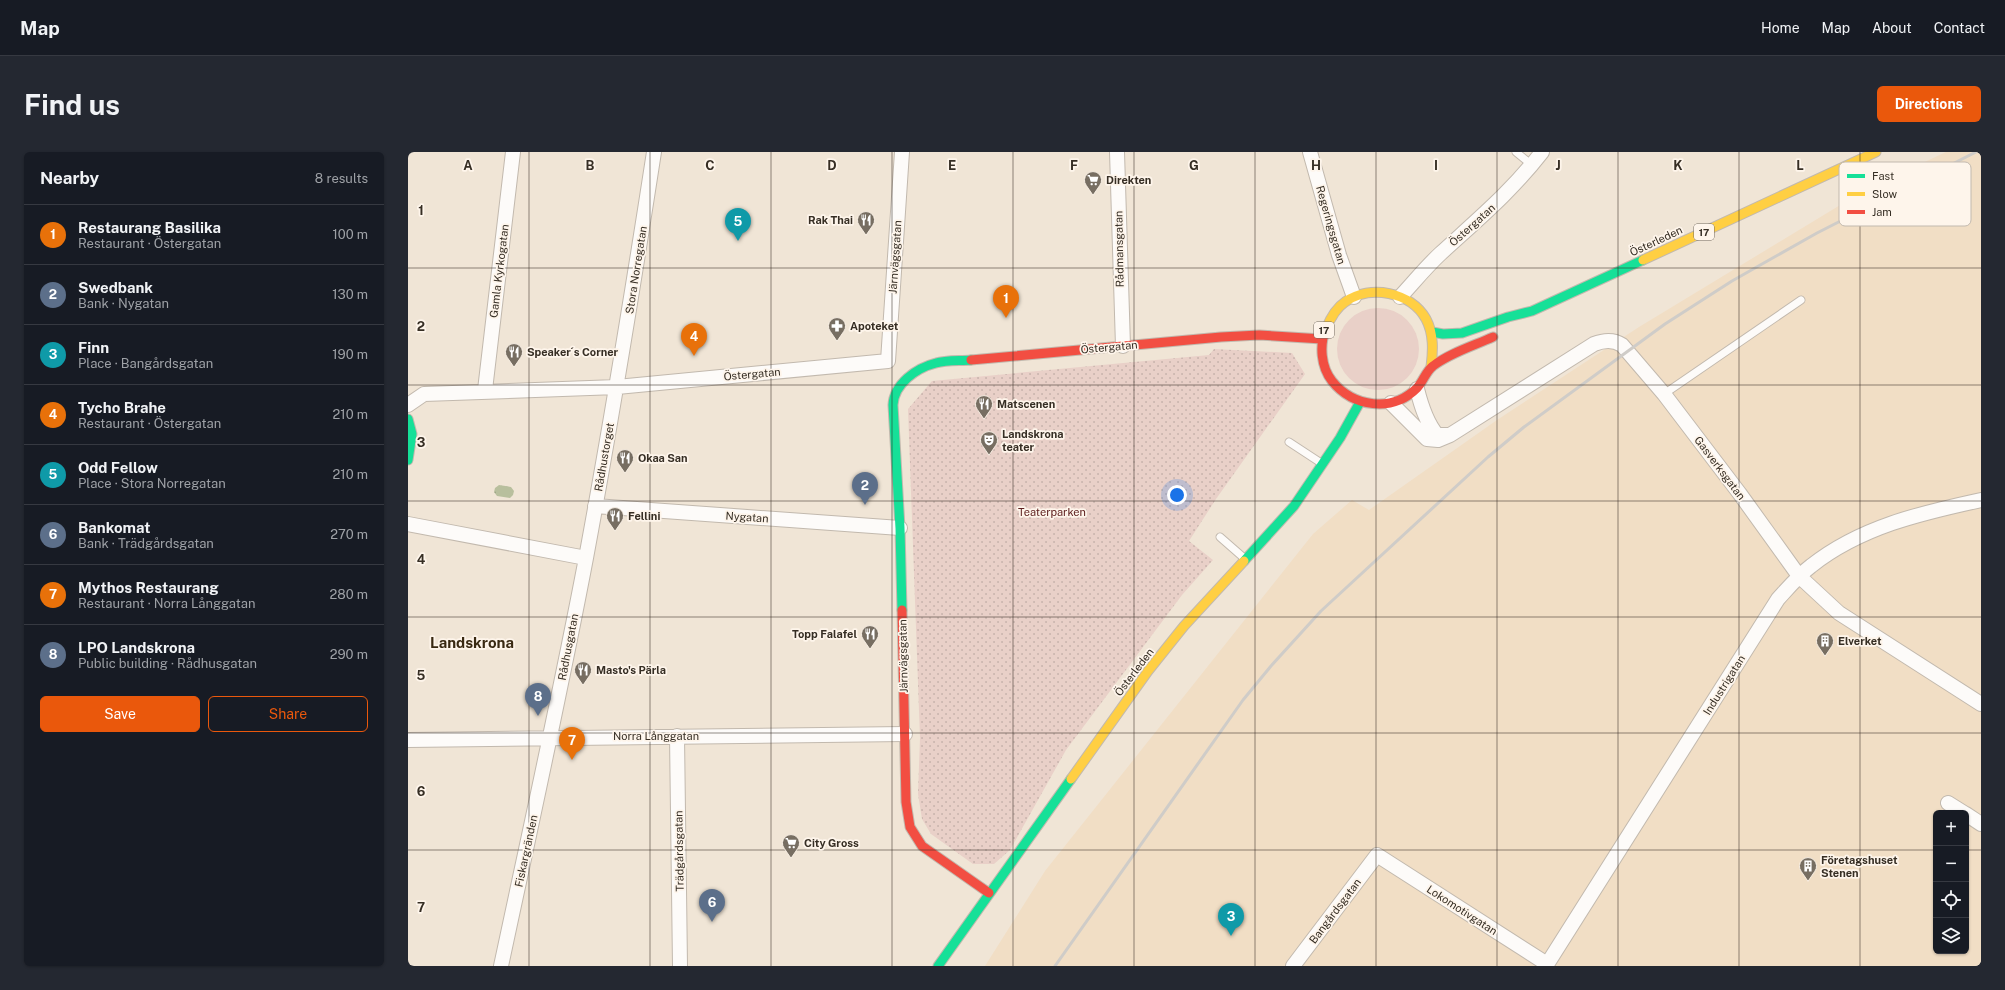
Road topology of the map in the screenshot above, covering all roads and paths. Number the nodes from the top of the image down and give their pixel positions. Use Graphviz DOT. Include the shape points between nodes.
graph roads {
  1 [pos="513,152"];
  2 [pos="654,152"];
  3 [pos="902,152"];
  4 [pos="1117,152"];
  5 [pos="1310,152"];
  6 [pos="1516,152"];
  7 [pos="1542,152"];
  8 [pos="1876,152"];
  9 [pos="1854,162"];
  10 [pos="1532,165"];
  11 [pos="1839,169"];
  12 [pos="1354,297"];
  13 [pos="1400,297"];
  14 [pos="1801,300"];
  15 [pos="1532,311"];
  16 [pos="1514,326"];
  17 [pos="1432,332"];
  18 [pos="1502,333"];
  19 [pos="1322,339"];
  20 [pos="1123,346"];
  21 [pos="888,361"];
  22 [pos="1431,367"];
  23 [pos="903,383"];
  24 [pos="616,387"];
  25 [pos="1417,389"];
  26 [pos="485,390"];
  27 [pos="1664,394"];
  28 [pos="1360,402"];
  29 [pos="1391,403"];
  30 [pos="408,405"];
  31 [pos="408,419"];
  32 [pos="1450,435"];
  33 [pos="1290,442"];
  34 [pos="408,460"];
  35 [pos="1322,464"];
  36 [pos="1981,500"];
  37 [pos="595,506"];
  38 [pos="408,524"];
  39 [pos="900,528"];
  40 [pos="1220,537"];
  41 [pos="586,558"];
  42 [pos="1244,558"];
  43 [pos="1800,576"];
  44 [pos="1981,704"];
  45 [pos="904,734"];
  46 [pos="677,736"];
  47 [pos="550,737"];
  48 [pos="408,740"];
  49 [pos="1948,803"];
  50 [pos="1959,810"];
  51 [pos="1969,816"];
  52 [pos="1981,824"];
  53 [pos="1377,855"];
  54 [pos="989,893"];
  55 [pos="1546,965"];
  56 [pos="501,966"];
  57 [pos="680,966"];
  58 [pos="938,966"];
  59 [pos="1293,966"];
  1 -- 26 [label="street, Gamla Kyrkogatan"];
  2 -- 24 [label="street, Stora Norregatan"];
  3 -- 21 [label="street, Järnvägsgatan"];
  4 -- 20 [label="street, Rådmansgatan"];
  5 -- 12 [label="street, Regeringsgatan" via="1338,255"];
  6 -- 10 [label="lane"];
  7 -- 10 [label="street, Östergatan"];
  8 -- 9 [label="street, Österleden / 17"];
  10 -- 13 [label="street, Östergatan" via="1504,197 1439,255"];
  11 -- 15 [label="street, Österleden / 17"];
  12 -- 13 [label="street, 17" via="1377,292"];
  12 -- 19 [label="street, 17" via="1333,314"];
  13 -- 17 [label="street, 17" via="1420,311"];
  14 -- 27 [label="lane"];
  15 -- 16 [label="street, Österleden / 17"];
  15 -- 17 [label="street, Österleden / 17" via="1466,333 1442,335"];
  17 -- 22 [label="street, 17" via="1434,347"];
  18 -- 22 [label="street"];
  19 -- 20 [label="street, Östergatan" via="1259,335"];
  19 -- 28 [label="street, 17" via="1322,359 1329,378 1342,393"];
  20 -- 23 [label="street, Östergatan" via="936,363 922,368"];
  21 -- 24 [label="street, Östergatan"];
  22 -- 25 [label="street, 17"];
  23 -- 39 [label="street, Järnvägsgatan" via="895,393 892,405"];
  24 -- 26 [label="street"];
  24 -- 37 [label="street, Rådhustorget"];
  25 -- 29 [label="street, 17" via="1405,398"];
  25 -- 32 [label="street" via="1431,428 1438,434"];
  26 -- 30 [label="street" via="424,394"];
  27 -- 32 [label="street, Gasverksgatan" via="1622,345 1611,340 1601,341"];
  27 -- 43 [label="street, Gasverksgatan"];
  28 -- 29 [label="street, 17"];
  28 -- 35 [label="street, Österleden"];
  29 -- 32 [label="street, Gasverksgatan" via="1427,439 1438,440"];
  31 -- 34 [label="street" via="412,434"];
  33 -- 35 [label="lane"];
  35 -- 42 [label="street, Österleden" via="1294,506"];
  36 -- 43 [label="street, Industrigatan" via="1882,525 1840,545"];
  37 -- 39 [label="street, Nygatan"];
  37 -- 41 [label="street, Rådhustorget"];
  38 -- 41 [label="street"];
  39 -- 45 [label="street, Järnvägsgatan"];
  40 -- 42 [label="lane"];
  41 -- 47 [label="street, Rådhusgatan"];
  42 -- 54 [label="street, Österleden" via="1148,671"];
  43 -- 44 [label="street, Gasverksgatan" via="1839,613"];
  43 -- 55 [label="street, Industrigatan" via="1778,598"];
  45 -- 46 [label="street, Norra Långgatan"];
  45 -- 54 [label="street, Järnvägsgatan" via="906,802 910,827 922,846"];
  46 -- 47 [label="street, Norra Långgatan"];
  46 -- 57 [label="street, Trädgårdsgatan"];
  47 -- 48 [label="street, Norra Långgatan"];
  47 -- 56 [label="street, Fiskargränden"];
  49 -- 50 [label="street"];
  51 -- 52 [label="street"];
  53 -- 55 [label="street, Lokomotivgatan"];
  53 -- 59 [label="street, Bangårdsgatan"];
  54 -- 58 [label="street, Österleden"];
}
